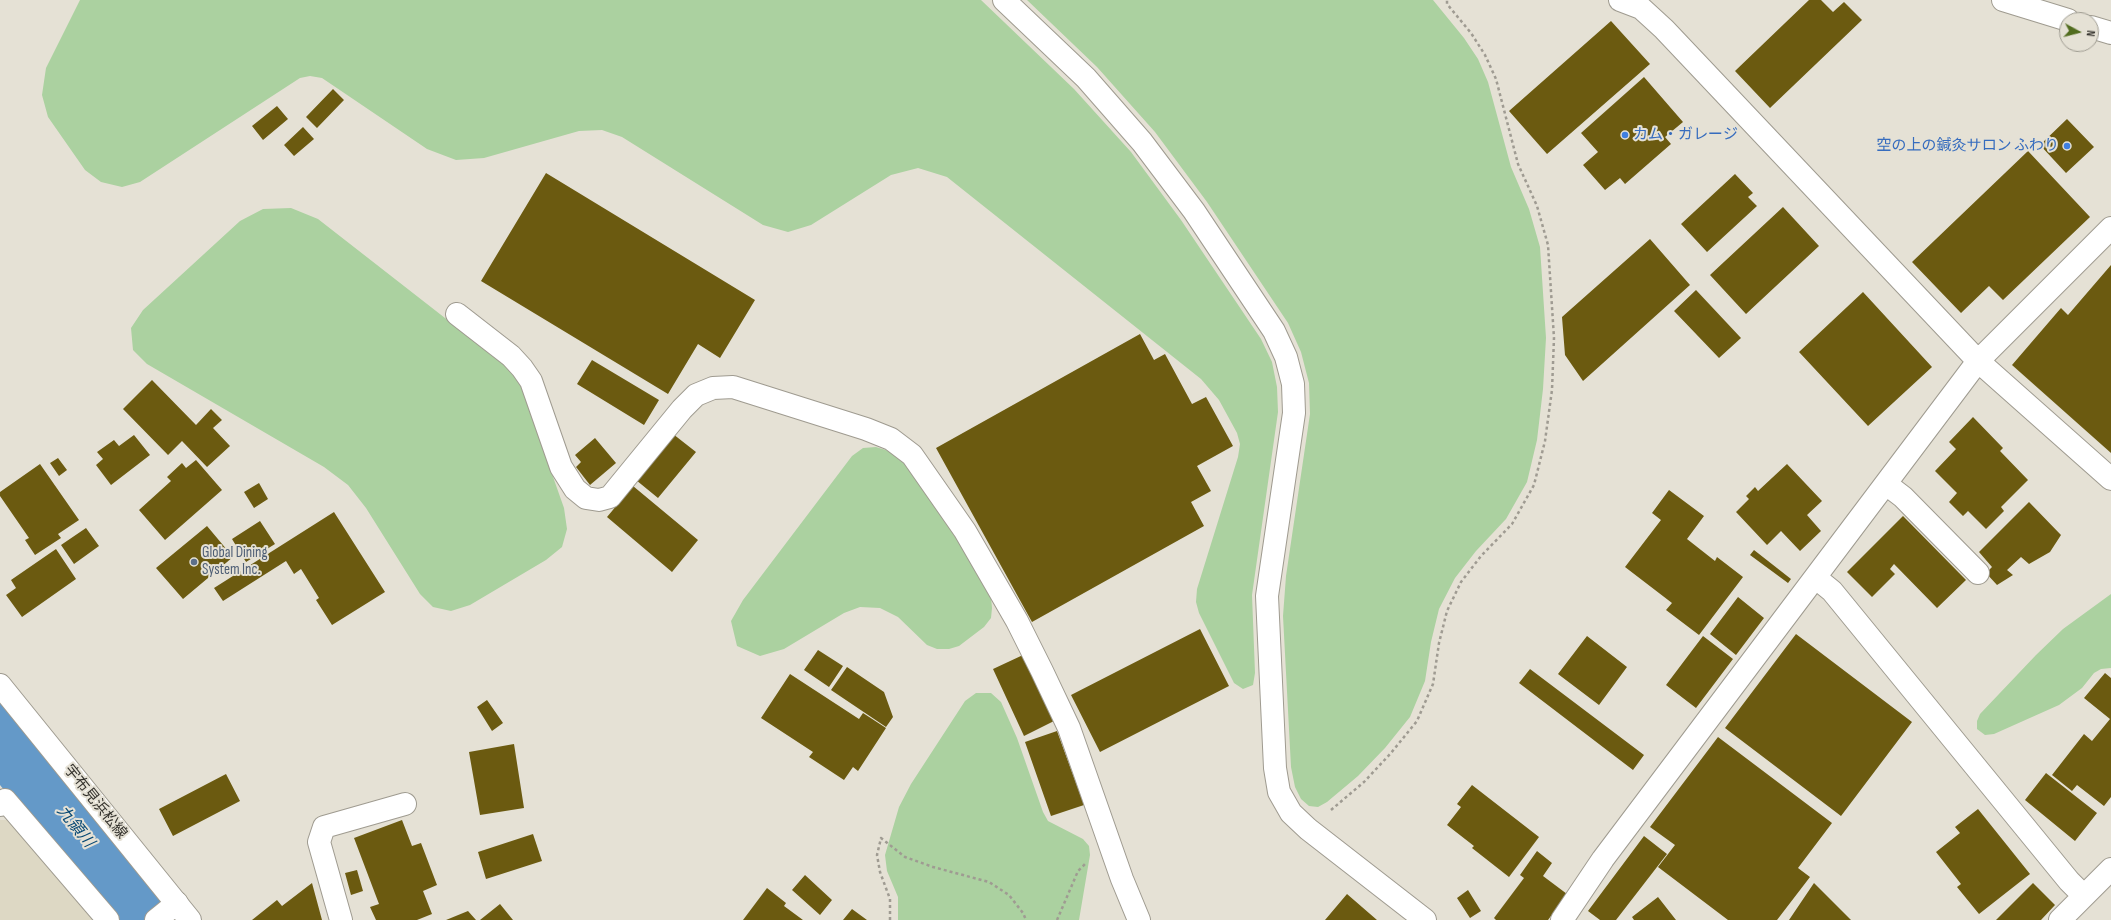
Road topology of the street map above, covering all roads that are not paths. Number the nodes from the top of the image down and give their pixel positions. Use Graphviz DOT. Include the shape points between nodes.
graph roads {
  1 [pos="1004,0"];
  2 [pos="1620,0"];
  3 [pos="2003,0"];
  4 [pos="2059,17"];
  5 [pos="2099,29"];
  6 [pos="2111,33"];
  7 [pos="2111,228"];
  8 [pos="457,314"];
  9 [pos="1978,361"];
  10 [pos="2111,479"];
  11 [pos="1886,484"];
  12 [pos="1978,573"];
  13 [pos="1816,578"];
  14 [pos="0,685"];
  15 [pos="405,804"];
  16 [pos="0,805"];
  17 [pos="2111,869"];
  18 [pos="2084,896"];
  19 [pos="177,903"];
  20 [pos="157,918"];
  21 [pos="108,920"];
  22 [pos="190,920"];
  23 [pos="341,920"];
  24 [pos="1139,920"];
  25 [pos="1425,920"];
  26 [pos="1562,920"];
  27 [pos="2060,920"];
  1 -- 25 [label="street" via="1086,78 1142,142 1202,224 1274,331 1286,357 1293,384 1294,413 1270,574 1268,617 1275,768 1280,792 1291,813 1308,829"];
  2 -- 9 [label="street" via="1641,8 1664,29"];
  3 -- 4 [label="street"];
  5 -- 6 [label="street"];
  7 -- 9 [label="street"];
  8 -- 24 [label="street" via="511,356 522,368 531,381 561,467 575,489 586,498 599,500 610,497 682,409 696,396 713,388 733,388 866,429 891,439 912,455 965,531 1042,671 1069,728"];
  9 -- 10 [label="street"];
  9 -- 11 [label="street"];
  11 -- 12 [label="street" via="1903,497"];
  11 -- 13 [label="street"];
  13 -- 18 [label="street" via="1832,591 2069,881"];
  13 -- 26 [label="street" via="1604,859"];
  14 -- 19 [label="street, 宇布見浜松線"];
  15 -- 23 [label="street" via="324,827 320,842"];
  16 -- 21 [label="street" via="5,800"];
  17 -- 18 [label="street"];
  18 -- 27 [label="street"];
  19 -- 20 [label="street"];
  19 -- 22 [label="street, 宇布見浜松線"];
}
